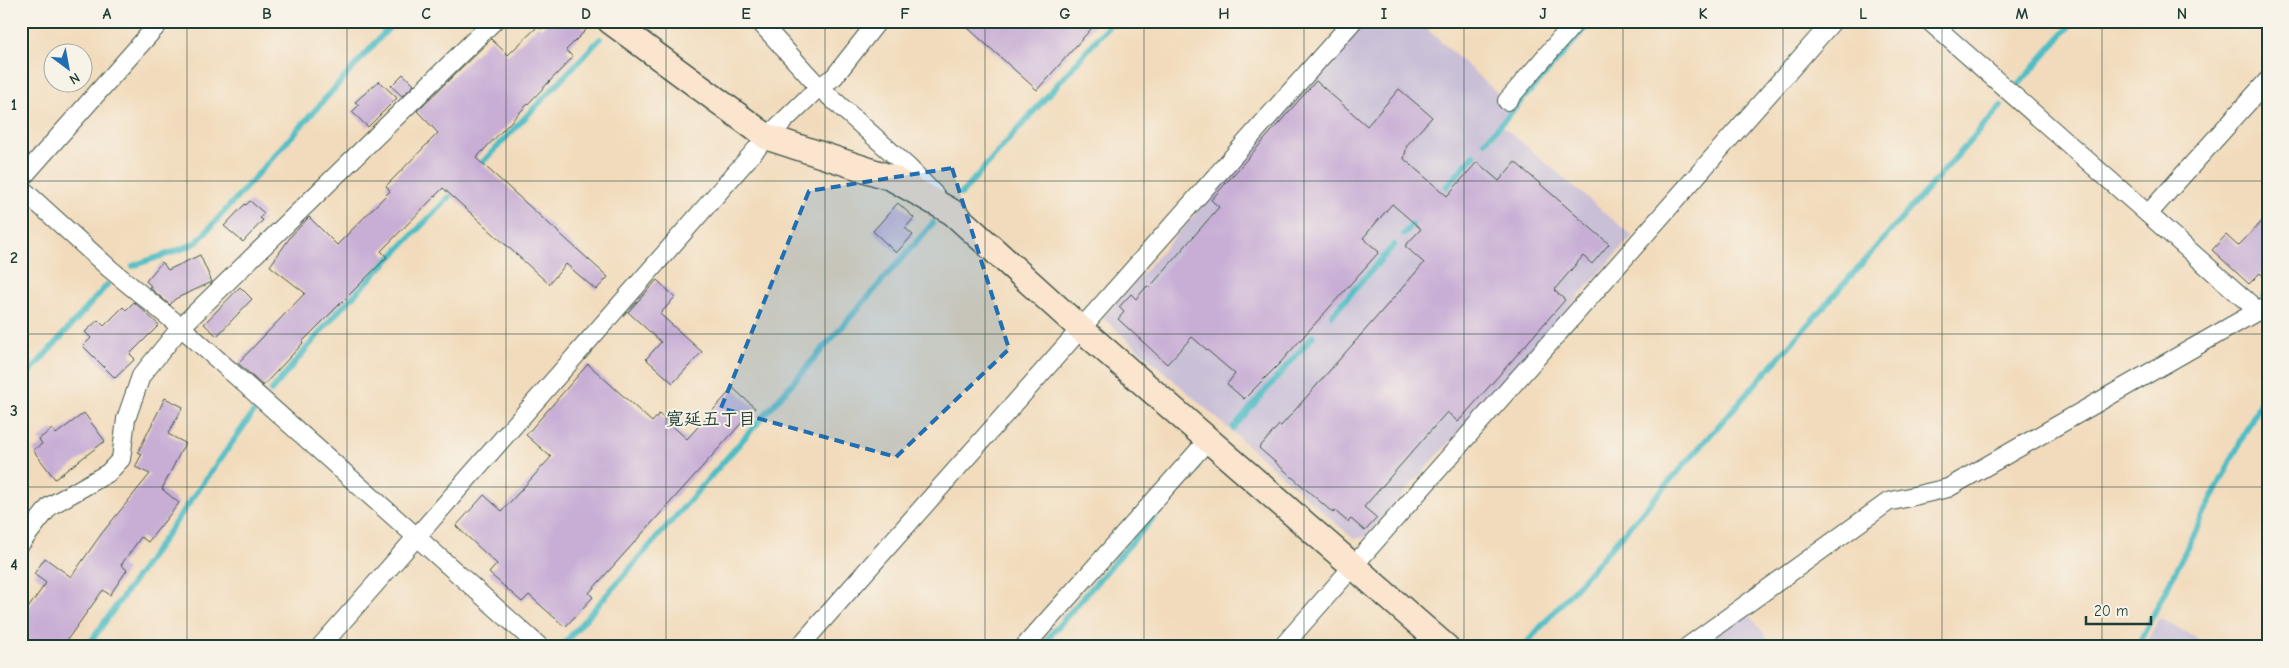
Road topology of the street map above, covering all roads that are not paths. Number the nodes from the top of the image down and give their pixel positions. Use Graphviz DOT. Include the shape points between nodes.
graph roads {
  1 [pos="160,21"];
  2 [pos="494,21"];
  3 [pos="610,21"];
  4 [pos="759,21"];
  5 [pos="878,21"];
  6 [pos="1353,21"];
  7 [pos="1576,21"];
  8 [pos="1833,21"];
  9 [pos="1928,21"];
  10 [pos="2268,80"];
  11 [pos="818,87"];
  12 [pos="1506,101"];
  13 [pos="767,137"];
  14 [pos="21,178"];
  15 [pos="21,188"];
  16 [pos="952,212"];
  17 [pos="2148,214"];
  18 [pos="2263,308"];
  19 [pos="181,327"];
  20 [pos="1080,328"];
  21 [pos="1208,440"];
  22 [pos="418,538"];
  23 [pos="21,543"];
  24 [pos="1352,567"];
  25 [pos="320,647"];
  26 [pos="540,647"];
  27 [pos="799,647"];
  28 [pos="1024,647"];
  29 [pos="1282,647"];
  30 [pos="1446,647"];
  31 [pos="1687,647"];
  1 -- 14 [label="street"];
  2 -- 19 [label="street"];
  3 -- 13 [label="street"];
  4 -- 11 [label="street"];
  5 -- 11 [label="street" via="834,77"];
  6 -- 20 [label="street"];
  7 -- 12 [label="street"];
  8 -- 24 [label="street"];
  9 -- 17 [label="street"];
  10 -- 17 [label="street"];
  11 -- 13 [label="street"];
  11 -- 16 [label="street" via="909,168"];
  13 -- 16 [label="street" via="892,178"];
  13 -- 22 [label="street"];
  15 -- 19 [label="street" via="110,269"];
  16 -- 20 [label="street"];
  17 -- 18 [label="street"];
  18 -- 31 [label="street" via="1948,488 1888,502"];
  19 -- 22 [label="street"];
  19 -- 23 [label="street" via="141,376 126,419 120,459 108,473 50,506"];
  20 -- 21 [label="street"];
  20 -- 27 [label="street"];
  21 -- 24 [label="street"];
  21 -- 28 [label="street"];
  22 -- 25 [label="street"];
  22 -- 26 [label="street"];
  24 -- 29 [label="street"];
  24 -- 30 [label="street"];
}
